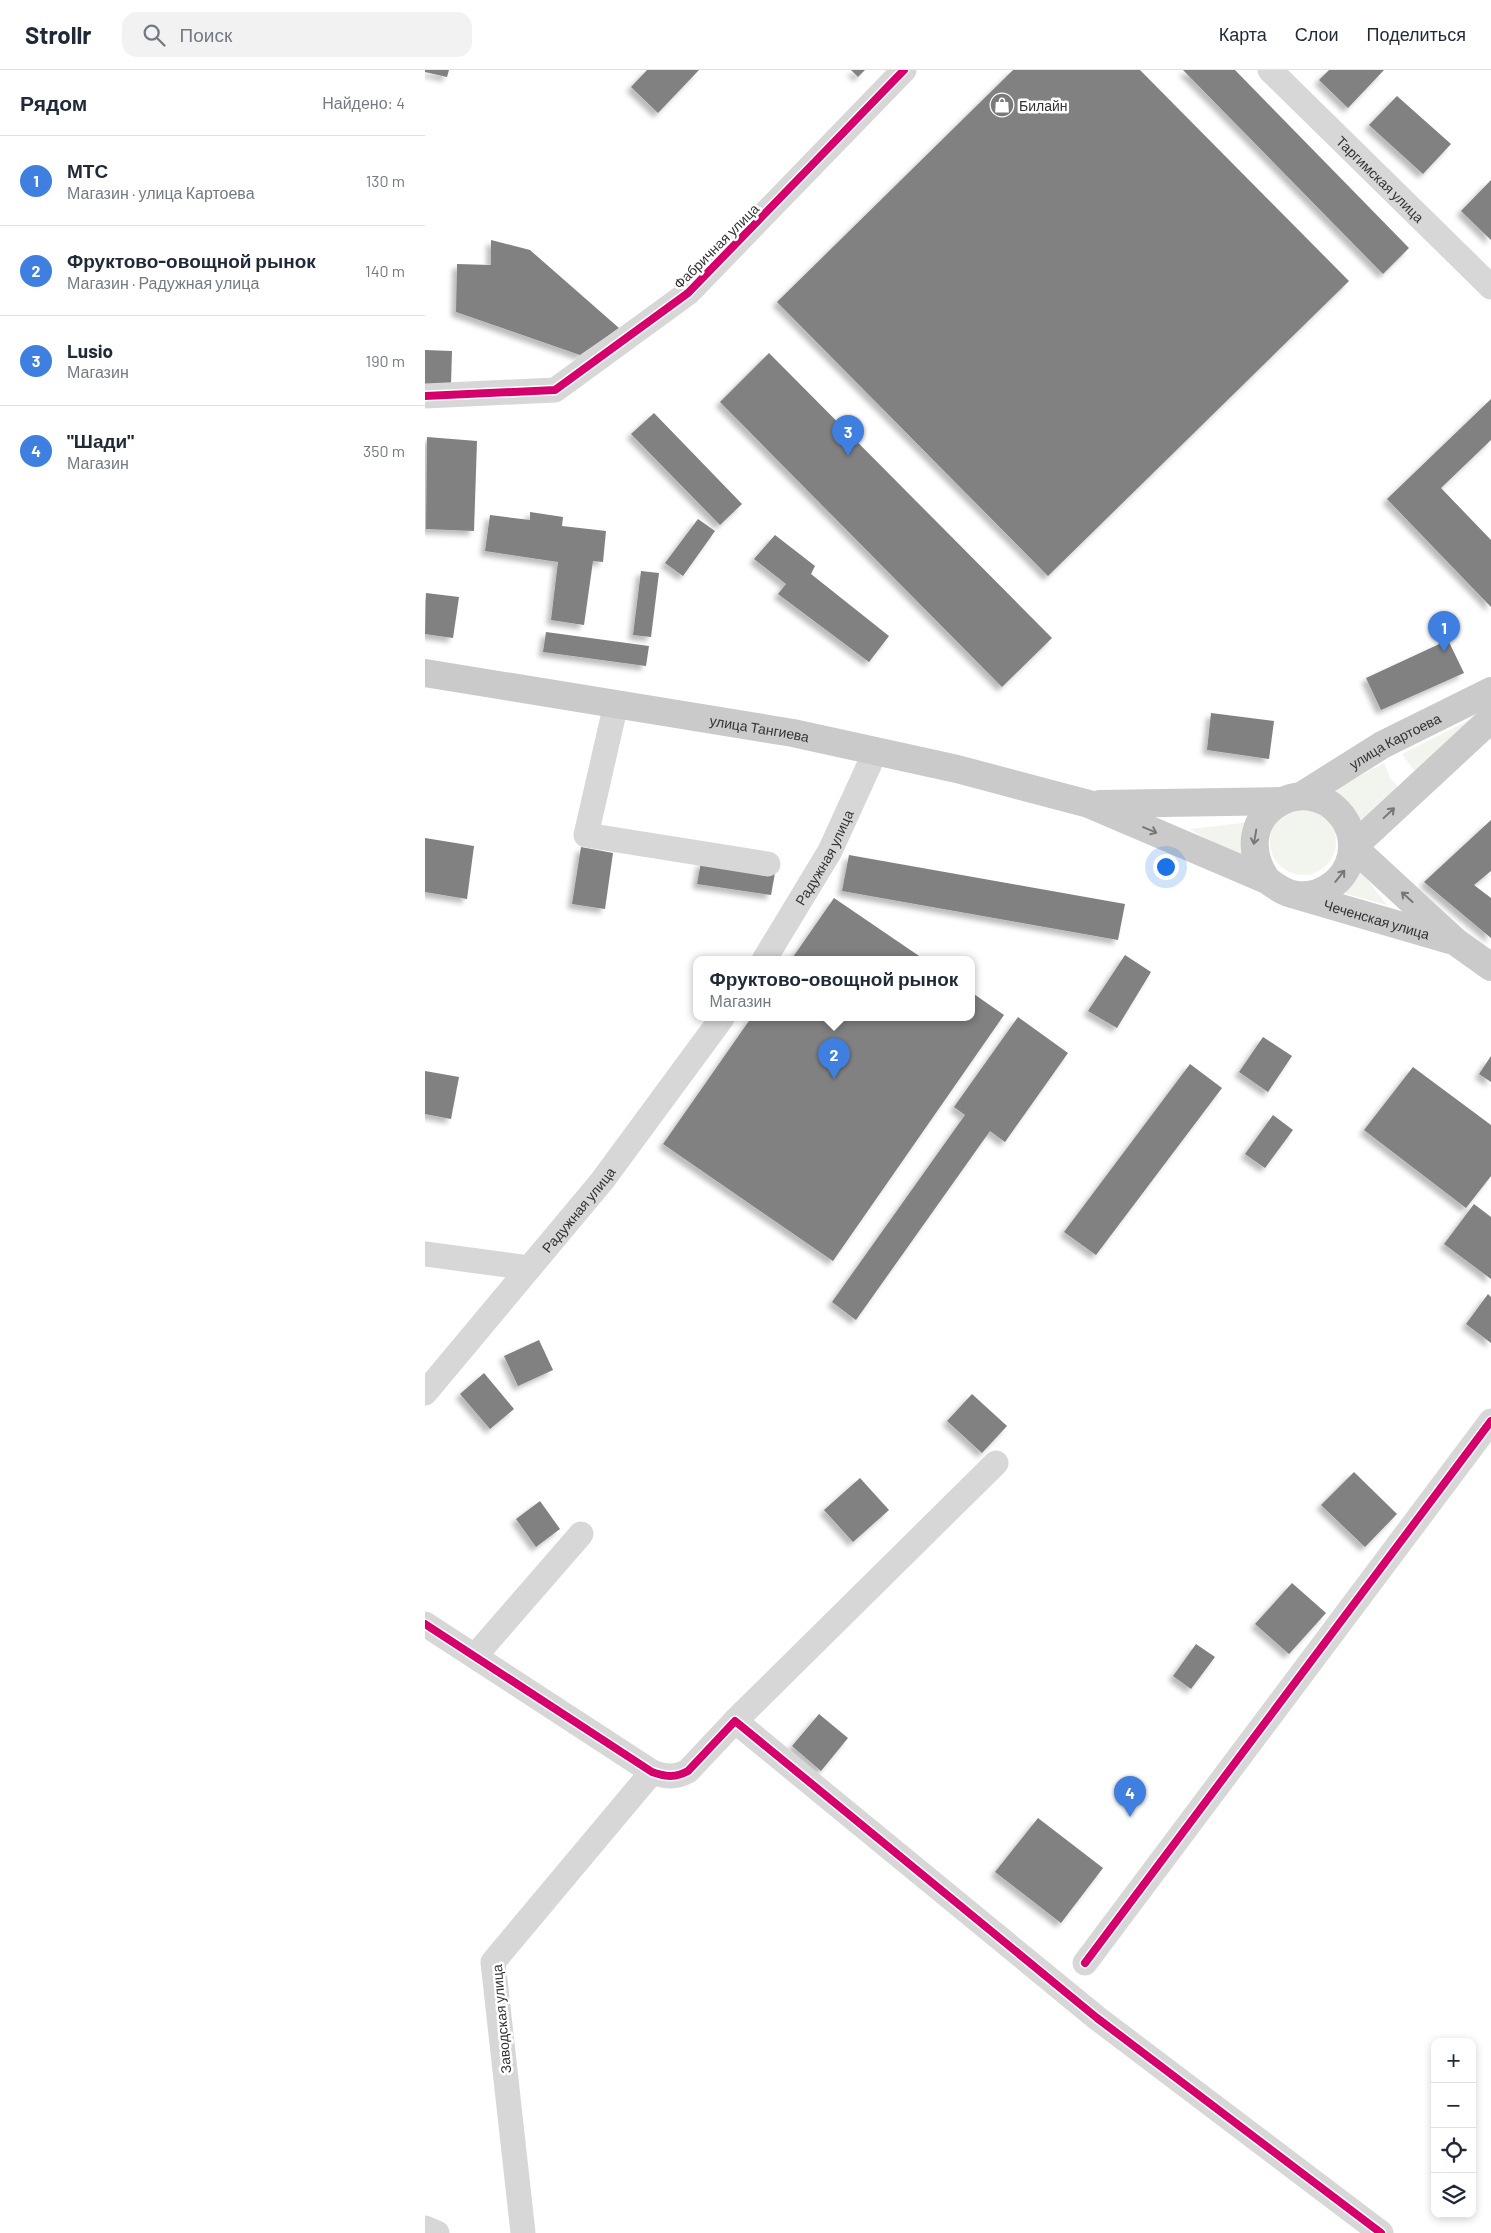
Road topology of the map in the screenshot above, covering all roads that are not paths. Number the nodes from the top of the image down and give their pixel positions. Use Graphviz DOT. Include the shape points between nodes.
graph roads {
  1 [pos="904,70"];
  2 [pos="1270,70"];
  3 [pos="1491,286"];
  4 [pos="425,396"];
  5 [pos="425,673"];
  6 [pos="1491,691"];
  7 [pos="616,704"];
  8 [pos="1491,719"];
  9 [pos="876,750"];
  10 [pos="1291,799"];
  11 [pos="1089,804"];
  12 [pos="1353,846"];
  13 [pos="768,864"];
  14 [pos="1267,880"];
  15 [pos="1297,895"];
  16 [pos="1456,942"];
  17 [pos="766,956"];
  18 [pos="1491,967"];
  19 [pos="720,1021"];
  20 [pos="425,1254"];
  21 [pos="529,1268"];
  22 [pos="425,1393"];
  23 [pos="1491,1421"];
  24 [pos="996,1463"];
  25 [pos="581,1534"];
  26 [pos="425,1624"];
  27 [pos="475,1656"];
  28 [pos="735,1721"];
  29 [pos="652,1772"];
  30 [pos="1085,1962"];
  31 [pos="425,2228"];
  32 [pos="437,2233"];
  33 [pos="523,2233"];
  34 [pos="1381,2233"];
  1 -- 4 [label="street, Фабричная улица" via="688,293 555,390"];
  2 -- 3 [label="street, Таргимская улица"];
  5 -- 7 [label="main road, улица Тангиева"];
  6 -- 10 [label="main road, улица Картоева" via="1382,745"];
  7 -- 9 [label="main road, улица Тангиева"];
  7 -- 13 [label="street" via="586,835"];
  12 -- 8 [label="main road, one-way"];
  9 -- 11 [label="main road, улица Тангиева"];
  9 -- 17 [label="street, Радужная улица" via="831,851"];
  10 -- 11 [label="main road"];
  10 -- 12 [label="main road" via="1314,798 1338,810 1351,833"];
  10 -- 14 [label="main road, one-way" via="1268,810 1254,837 1258,867"];
  11 -- 14 [label="main road, one-way"];
  15 -- 12 [label="main road, one-way" via="1314,894 1329,888 1350,863"];
  16 -- 12 [label="main road, Чеченская улица, one-way"];
  14 -- 15 [label="main road" via="1281,890"];
  15 -- 16 [label="main road, Чеченская улица"];
  16 -- 18 [label="main road, Чеченская улица"];
  19 -- 21 [label="street, Радужная улица" via="601,1181"];
  20 -- 21 [label="street"];
  21 -- 22 [label="street, Радужная улица"];
  23 -- 30 [label="street"];
  24 -- 28 [label="street"];
  25 -- 27 [label="street"];
  26 -- 27 [label="street"];
  27 -- 29 [label="street"];
  28 -- 29 [label="street" via="688,1771 679,1776 664,1777"];
  28 -- 34 [label="street" via="1097,2018"];
  29 -- 33 [label="street, Заводская улица" via="493,1962"];
  31 -- 32 [label="street"];
}
